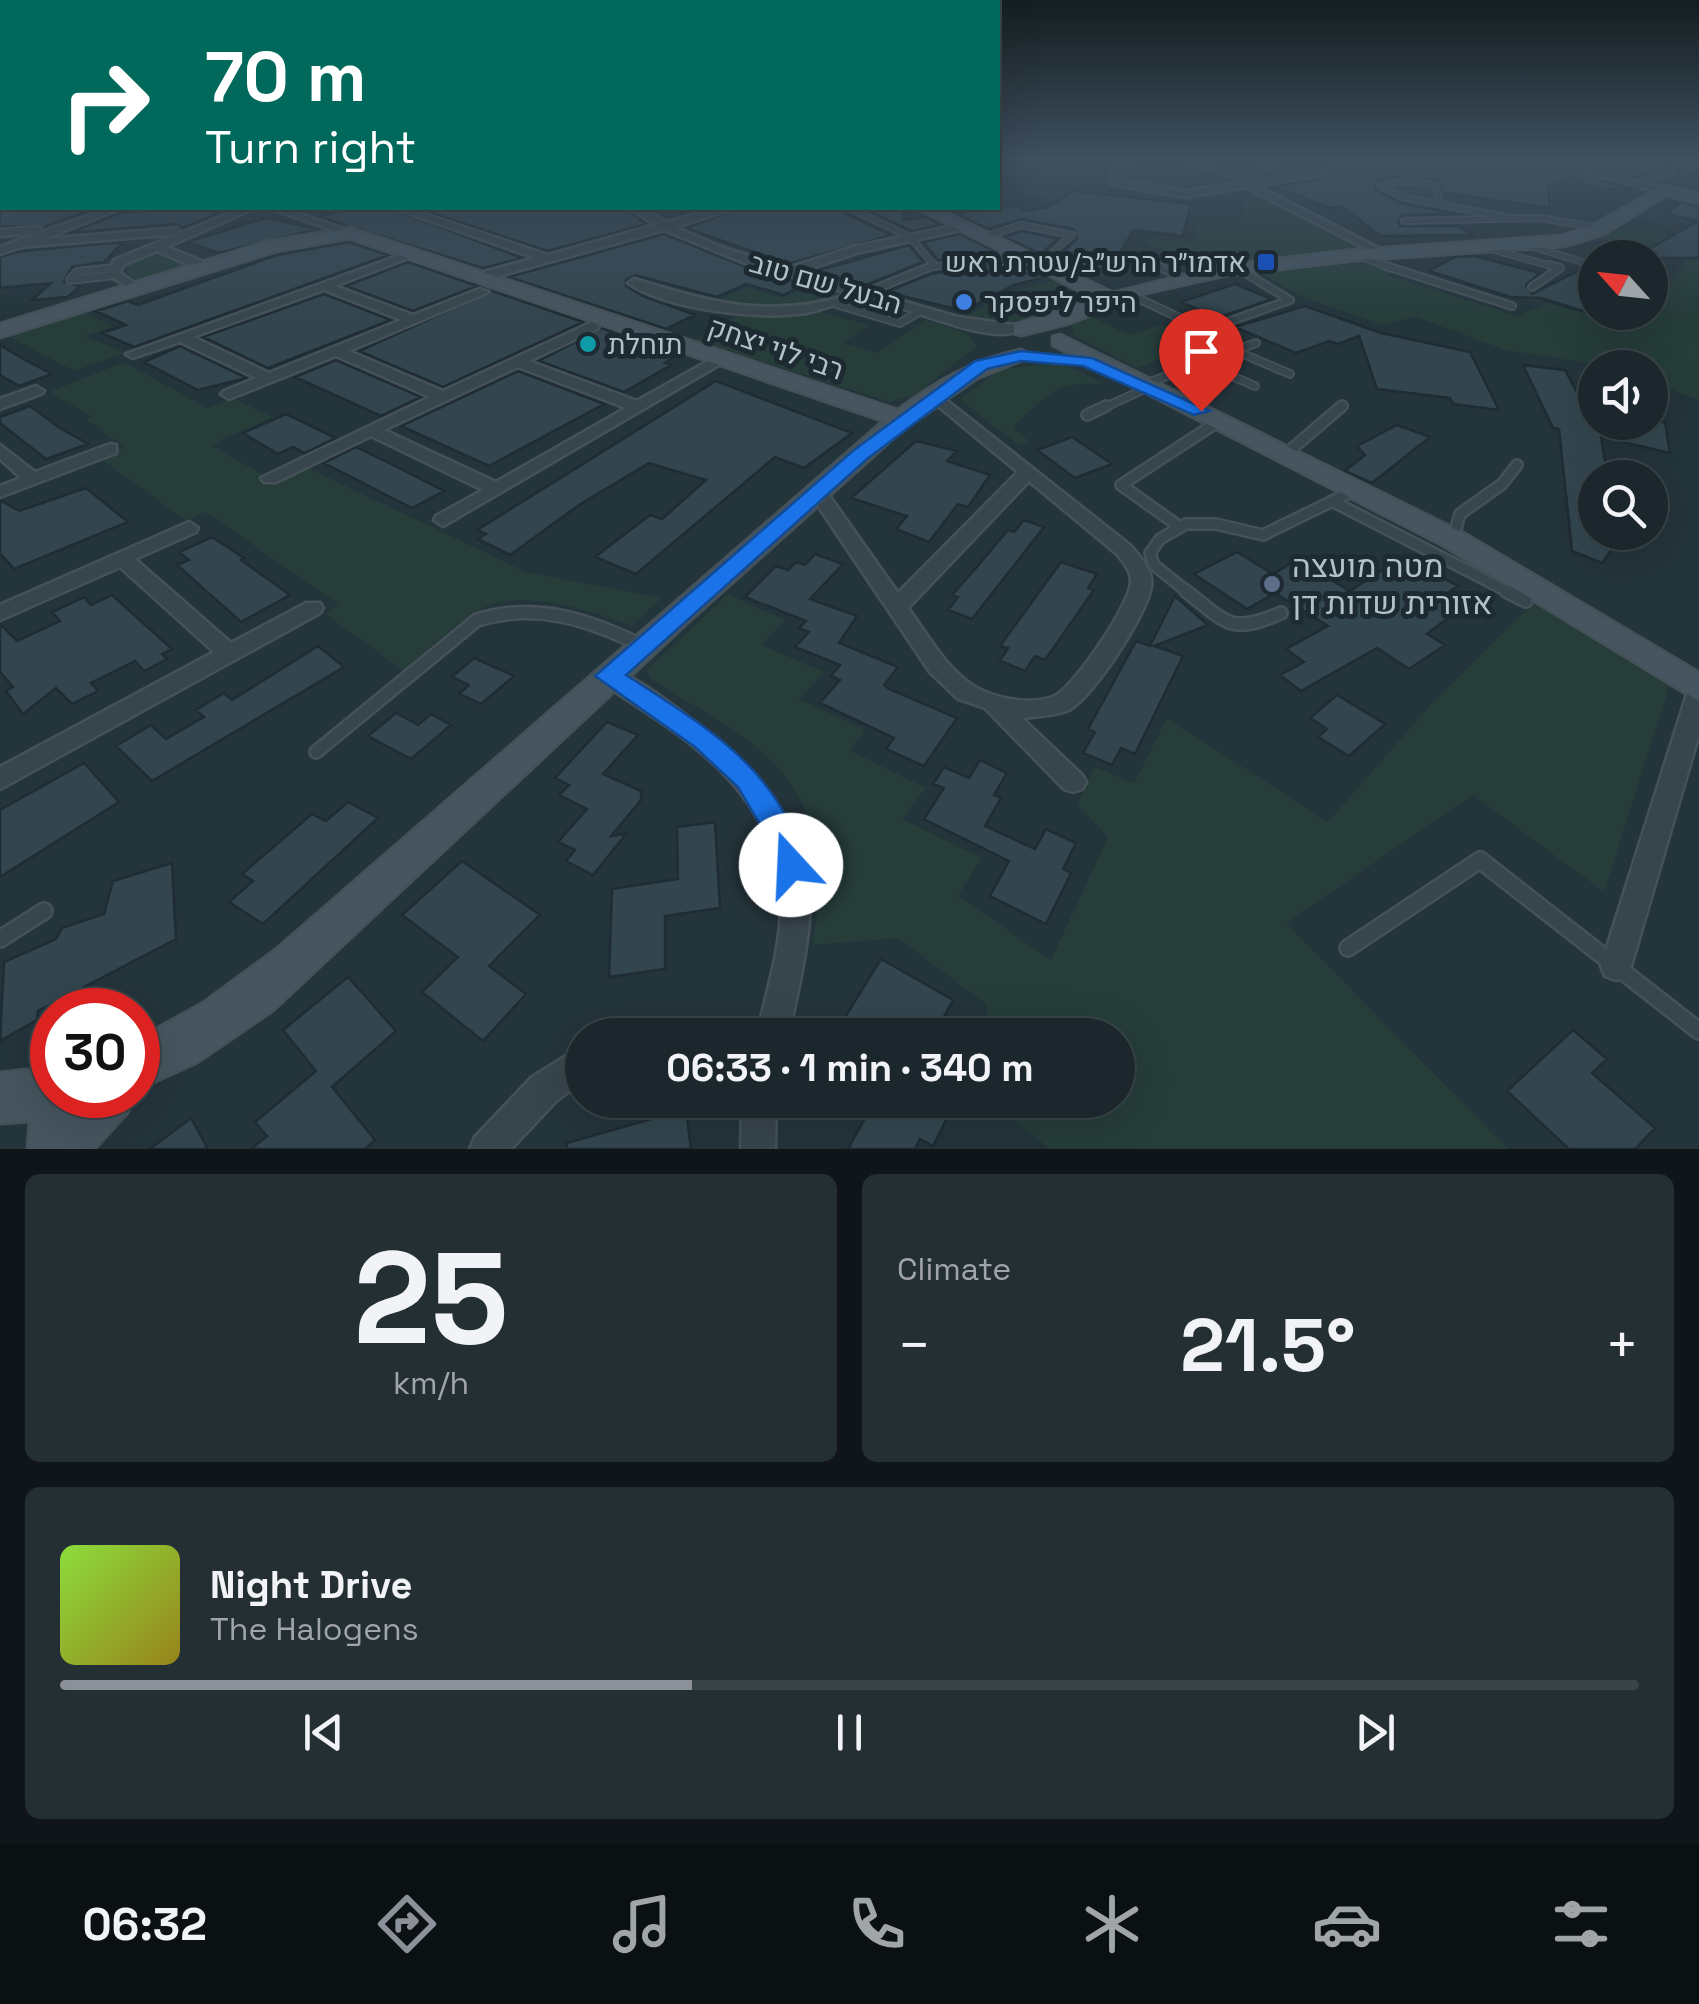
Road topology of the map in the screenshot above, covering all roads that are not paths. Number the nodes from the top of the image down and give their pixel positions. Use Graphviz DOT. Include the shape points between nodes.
graph roads {
  1 [pos="105,213"];
  2 [pos="239,213"];
  3 [pos="288,213"];
  4 [pos="412,213"];
  5 [pos="641,213"];
  6 [pos="709,213"];
  7 [pos="860,213"];
  8 [pos="933,213"];
  9 [pos="1306,213"];
  10 [pos="1498,213"];
  11 [pos="1622,213"];
  12 [pos="1515,218"];
  13 [pos="1404,222"];
  14 [pos="659,224"];
  15 [pos="64,228"];
  16 [pos="962,228"];
  17 [pos="1600,228"];
  18 [pos="198,229"];
  19 [pos="0,232"];
  20 [pos="350,233"];
  21 [pos="910,237"];
  22 [pos="983,237"];
  23 [pos="20,244"];
  24 [pos="1528,245"];
  25 [pos="156,246"];
  26 [pos="1483,247"];
  27 [pos="0,252"];
  28 [pos="1380,253"];
  29 [pos="413,254"];
  30 [pos="1017,254"];
  31 [pos="1356,255"];
  32 [pos="1138,257"];
  33 [pos="546,258"];
  34 [pos="1578,261"];
  35 [pos="1039,264"];
  36 [pos="934,265"];
  37 [pos="205,267"];
  38 [pos="1237,268"];
  39 [pos="114,272"];
  40 [pos="789,272"];
  41 [pos="1183,278"];
  42 [pos="634,283"];
  43 [pos="482,285"];
  44 [pos="133,286"];
  45 [pos="324,286"];
  46 [pos="1532,287"];
  47 [pos="863,294"];
  48 [pos="1119,296"];
  49 [pos="836,304"];
  50 [pos="1512,306"];
  51 [pos="921,311"];
  52 [pos="413,320"];
  53 [pos="966,324"];
  54 [pos="592,326"];
  55 [pos="1018,329"];
  56 [pos="0,331"];
  57 [pos="1060,333"];
  58 [pos="181,337"];
  59 [pos="1256,343"];
  60 [pos="987,350"];
  61 [pos="1236,350"];
  62 [pos="337,351"];
  63 [pos="133,354"];
  64 [pos="1030,356"];
  65 [pos="722,358"];
  66 [pos="516,362"];
  67 [pos="1202,363"];
  68 [pos="1100,365"];
  69 [pos="1290,374"];
  70 [pos="268,378"];
  71 [pos="1146,386"];
  72 [pos="1255,386"];
  73 [pos="36,392"];
  74 [pos="229,394"];
  75 [pos="442,396"];
  76 [pos="936,397"];
  77 [pos="0,404"];
  78 [pos="1343,404"];
  79 [pos="638,407"];
  80 [pos="1086,415"];
  81 [pos="904,420"];
  82 [pos="1220,420"];
  83 [pos="371,430"];
  84 [pos="110,449"];
  85 [pos="0,450"];
  86 [pos="1287,453"];
  87 [pos="1518,465"];
  88 [pos="1028,472"];
  89 [pos="270,478"];
  90 [pos="33,479"];
  91 [pos="496,490"];
  92 [pos="0,492"];
  93 [pos="817,492"];
  94 [pos="1345,495"];
  95 [pos="443,520"];
  96 [pos="1180,527"];
  97 [pos="190,528"];
  98 [pos="1453,539"];
  99 [pos="122,558"];
  100 [pos="1526,602"];
  101 [pos="897,607"];
  102 [pos="3,608"];
  103 [pos="313,608"];
  104 [pos="1281,613"];
  105 [pos="642,645"];
  106 [pos="229,653"];
  107 [pos="608,676"];
  108 [pos="1699,692"];
  109 [pos="994,705"];
  110 [pos="316,752"];
  111 [pos="0,779"];
  112 [pos="1073,782"];
  113 [pos="44,911"];
  114 [pos="0,939"];
  115 [pos="1348,948"];
  116 [pos="1616,966"];
  117 [pos="777,1018"];
  118 [pos="1699,1031"];
  119 [pos="160,1054"];
  120 [pos="565,1074"];
  121 [pos="27,1093"];
  122 [pos="86,1118"];
  123 [pos="759,1118"];
  124 [pos="56,1149"];
  125 [pos="487,1149"];
  126 [pos="758,1149"];
  1 -- 15 [label="street"];
  2 -- 18 [label="street"];
  3 -- 20 [label="street"];
  4 -- 33 [label="street"];
  5 -- 14 [label="street, הבעל שם טוב"];
  6 -- 14 [label="street"];
  7 -- 21 [label="lane"];
  8 -- 16 [label="street"];
  9 -- 28 [label="street"];
  10 -- 12 [label="lane"];
  11 -- 17 [label="street"];
  12 -- 13 [label="lane"];
  12 -- 17 [label="lane"];
  14 -- 33 [label="street"];
  14 -- 40 [label="street, הבעל שם טוב"];
  15 -- 19 [label="street"];
  15 -- 23 [label="street"];
  16 -- 21 [label="street"];
  16 -- 22 [label="street"];
  17 -- 24 [label="street"];
  18 -- 23 [label="street"];
  18 -- 25 [label="street"];
  20 -- 29 [label="street, רבי לוי יצחק"];
  20 -- 37 [label="street, רבי לוי יצחק" via="283,243"];
  21 -- 36 [label="lane"];
  21 -- 40 [label="street"];
  22 -- 30 [label="street"];
  22 -- 35 [label="lane" via="1020,225 1072,236"];
  23 -- 27 [label="street"];
  24 -- 26 [label="street"];
  24 -- 34 [label="lane"];
  25 -- 37 [label="street"];
  25 -- 39 [label="street"];
  26 -- 28 [label="street"];
  26 -- 46 [label="lane" via="1560,268"];
  28 -- 31 [label="street"];
  29 -- 43 [label="street, רבי לוי יצחק"];
  29 -- 45 [label="street"];
  30 -- 35 [label="street"];
  30 -- 36 [label="lane"];
  31 -- 38 [label="street"];
  31 -- 50 [label="lane"];
  32 -- 41 [label="lane"];
  33 -- 43 [label="street"];
  35 -- 48 [label="street"];
  36 -- 47 [label="lane"];
  37 -- 56 [label="street, רבי לוי יצחק"];
  38 -- 41 [label="street"];
  38 -- 48 [label="lane" via="1290,300 1205,330"];
  39 -- 39 [label="lane" via="76,272 70,280"];
  39 -- 44 [label="street"];
  40 -- 47 [label="street, הבעל שם טוב"];
  41 -- 48 [label="street"];
  42 -- 49 [label="street" via="756,312 810,312"];
  43 -- 52 [label="street"];
  43 -- 65 [label="street, רבי לוי יצחק"];
  45 -- 52 [label="street"];
  45 -- 58 [label="street"];
  47 -- 49 [label="street"];
  47 -- 51 [label="street, הבעל שם טוב"];
  48 -- 57 [label="street"];
  49 -- 51 [label="lane" via="900,323"];
  51 -- 53 [label="street, הבעל שם טוב"];
  52 -- 62 [label="street"];
  53 -- 55 [label="street, הבעל שם טוב"];
  53 -- 60 [label="street, הבעל שם טוב"];
  54 -- 66 [label="street"];
  55 -- 57 [label="street"];
  55 -- 60 [label="street"];
  57 -- 64 [label="street" via="1058,350"];
  57 -- 68 [label="street"];
  58 -- 63 [label="street"];
  58 -- 70 [label="street"];
  59 -- 61 [label="lane"];
  60 -- 64 [label="street"];
  60 -- 76 [label="street"];
  61 -- 67 [label="lane"];
  61 -- 69 [label="lane"];
  62 -- 70 [label="street"];
  62 -- 75 [label="street"];
  64 -- 68 [label="street"];
  65 -- 79 [label="street"];
  65 -- 81 [label="street, רבי לוי יצחק"];
  66 -- 75 [label="street"];
  66 -- 79 [label="street"];
  67 -- 71 [label="lane"];
  67 -- 72 [label="lane"];
  68 -- 71 [label="street"];
  70 -- 74 [label="street"];
  71 -- 80 [label="lane"];
  71 -- 82 [label="street"];
  73 -- 77 [label="street"];
  75 -- 83 [label="street"];
  76 -- 81 [label="street"];
  76 -- 88 [label="street"];
  78 -- 86 [label="lane"];
  79 -- 91 [label="street"];
  81 -- 93 [label="street"];
  82 -- 86 [label="street"];
  82 -- 96 [label="lane" via="1121,485"];
  83 -- 89 [label="street"];
  83 -- 91 [label="street"];
  84 -- 90 [label="street"];
  85 -- 90 [label="street"];
  86 -- 94 [label="street"];
  87 -- 98 [label="lane" via="1460,514"];
  88 -- 101 [label="street"];
  88 -- 109 [label="street" via="1124,550 1142,584 1131,612 1077,692 1043,708"];
  90 -- 92 [label="street"];
  91 -- 95 [label="street"];
  93 -- 101 [label="street"];
  93 -- 105 [label="street"];
  94 -- 96 [label="lane" via="1263,535 1208,520"];
  94 -- 98 [label="street"];
  94 -- 100 [label="lane"];
  96 -- 104 [label="lane" via="1154,544 1154,566 1230,626 1247,628"];
  97 -- 99 [label="street"];
  98 -- 108 [label="street"];
  99 -- 102 [label="street"];
  99 -- 106 [label="street"];
  101 -- 109 [label="street" via="938,666 966,693"];
  103 -- 106 [label="street"];
  105 -- 107 [label="street"];
  105 -- 110 [label="lane" via="578,617 509,609 492,614"];
  106 -- 111 [label="street"];
  107 -- 117 [label="street" via="727,758 767,804 781,832 796,904"];
  107 -- 119 [label="street" via="295,962"];
  108 -- 116 [label="street"];
  109 -- 112 [label="street"];
  113 -- 114 [label="lane"];
  115 -- 116 [label="lane" via="1480,860"];
  116 -- 118 [label="lane"];
  120 -- 125 [label="street"];
  121 -- 124 [label="street" via="56,1108"];
  122 -- 124 [label="street"];
  123 -- 126 [label="street"];
}
